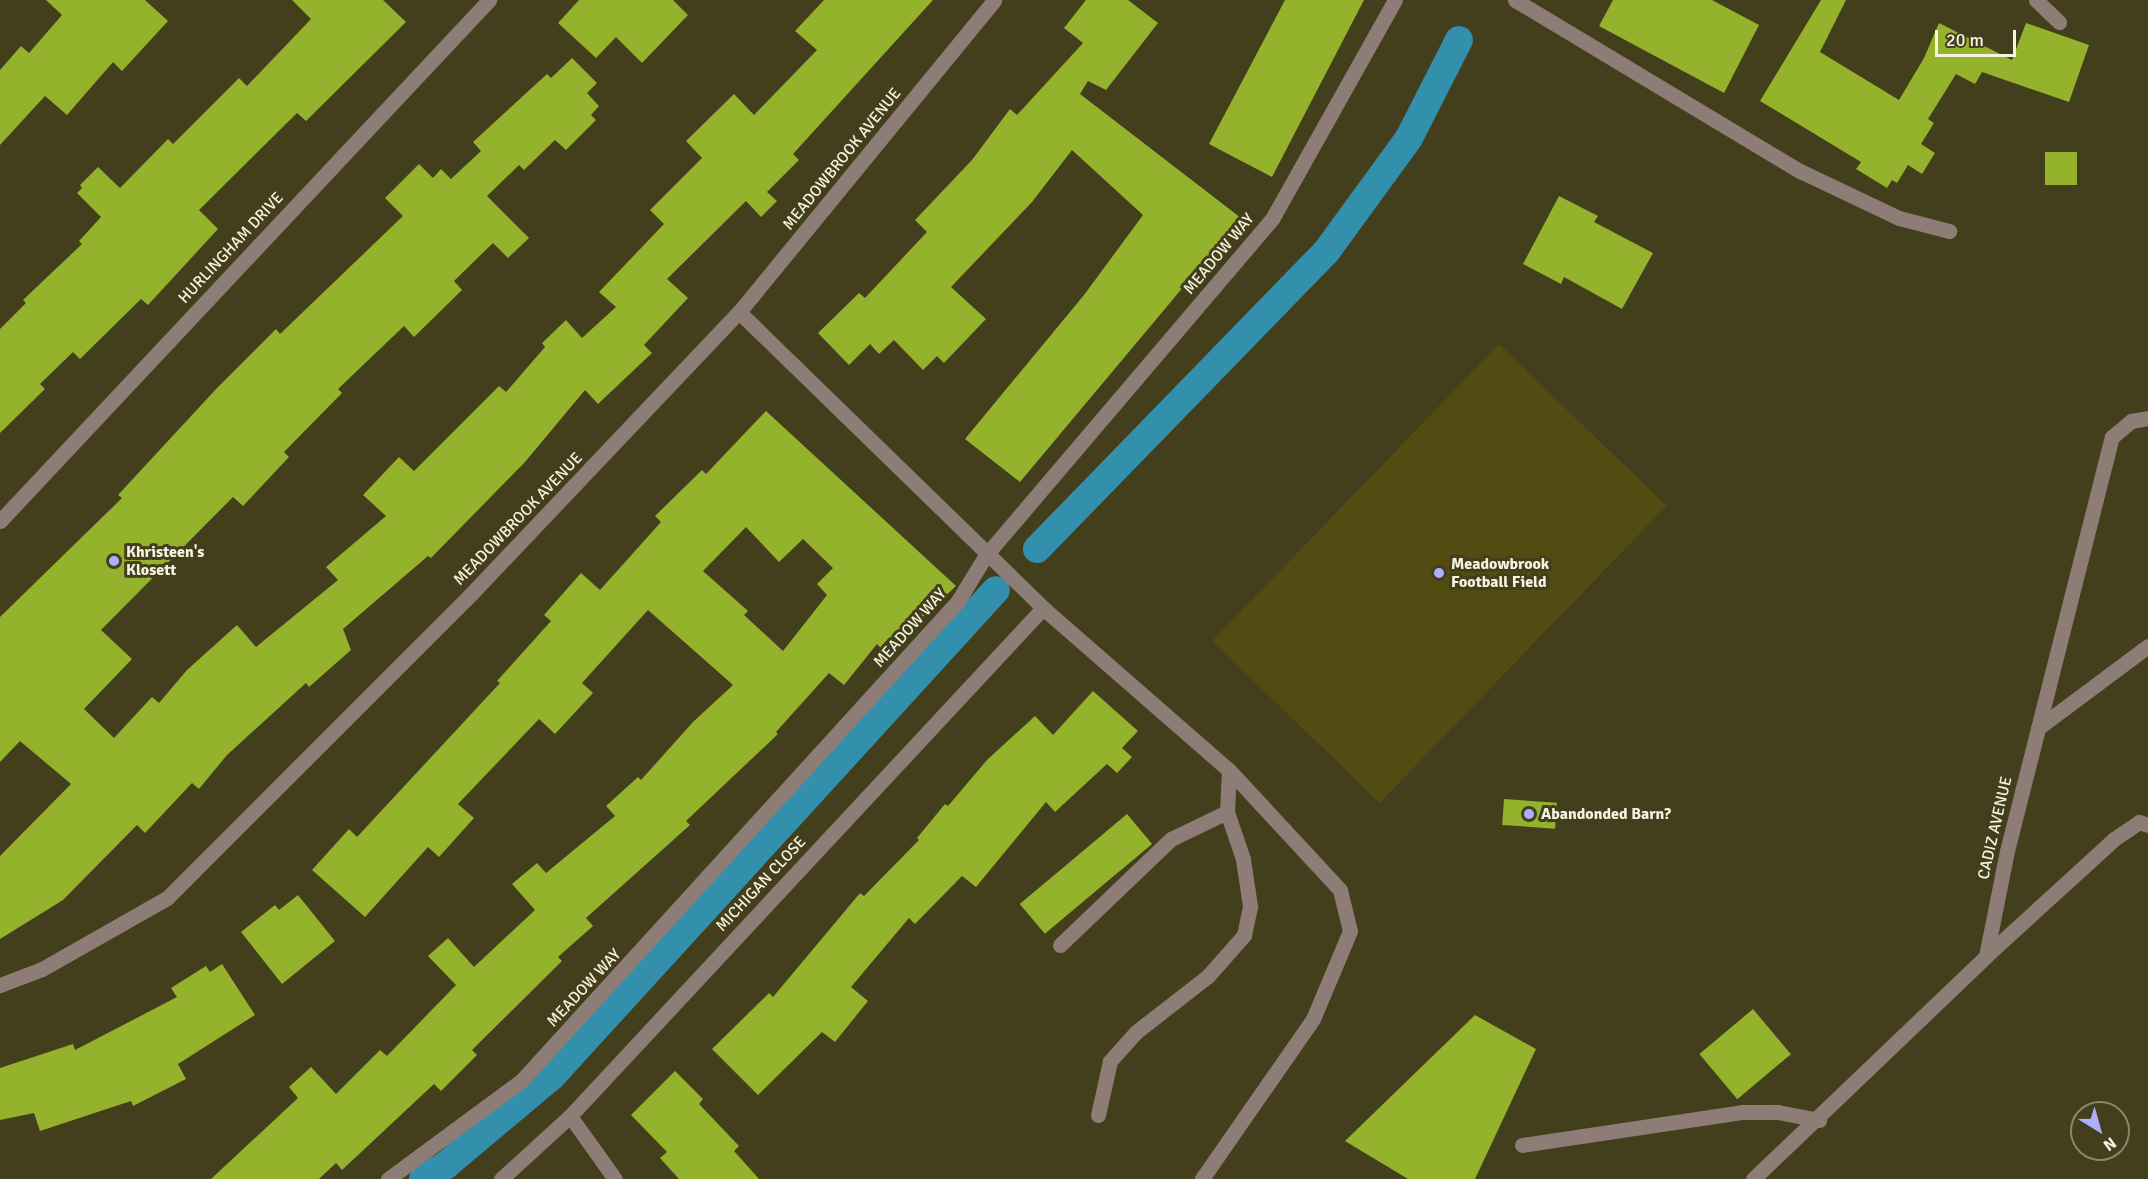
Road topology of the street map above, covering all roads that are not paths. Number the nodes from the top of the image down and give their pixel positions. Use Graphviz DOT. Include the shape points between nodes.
graph roads {
  1 [pos="489,0"];
  2 [pos="994,0"];
  3 [pos="1395,0"];
  4 [pos="1515,0"];
  5 [pos="2036,0"];
  6 [pos="2059,22"];
  7 [pos="1949,231"];
  8 [pos="739,312"];
  9 [pos="2148,418"];
  10 [pos="0,521"];
  11 [pos="986,555"];
  12 [pos="1043,608"];
  13 [pos="2148,646"];
  14 [pos="2038,728"];
  15 [pos="1229,770"];
  16 [pos="1227,812"];
  17 [pos="2148,825"];
  18 [pos="1060,945"];
  19 [pos="1986,956"];
  20 [pos="0,985"];
  21 [pos="1098,1114"];
  22 [pos="570,1116"];
  23 [pos="1819,1120"];
  24 [pos="1522,1146"];
  25 [pos="388,1179"];
  26 [pos="501,1179"];
  27 [pos="615,1179"];
  28 [pos="1202,1179"];
  29 [pos="1753,1179"];
  1 -- 10 [label="street, HURLINGHAM DRIVE"];
  2 -- 8 [label="street, MEADOWBROOK AVENUE"];
  3 -- 11 [label="street, MEADOW WAY" via="1272,219"];
  4 -- 7 [label="street" via="1800,171 1899,218"];
  5 -- 6 [label="street"];
  8 -- 11 [label="street"];
  8 -- 20 [label="street, MEADOWBROOK AVENUE" via="471,594 167,898 42,969"];
  9 -- 14 [label="street, CADIZ AVENUE" via="2131,421 2112,437"];
  11 -- 12 [label="street"];
  11 -- 25 [label="street, MEADOW WAY" via="958,601 582,1019 522,1081"];
  12 -- 15 [label="street"];
  12 -- 22 [label="street, MICHIGAN CLOSE"];
  13 -- 14 [label="street"];
  14 -- 19 [label="street, CADIZ AVENUE"];
  15 -- 16 [label="street"];
  15 -- 28 [label="street" via="1340,890 1350,931 1312,1019"];
  16 -- 18 [label="street" via="1171,839"];
  16 -- 21 [label="street" via="1244,859 1250,906 1244,935 1208,976 1136,1032 1110,1061"];
  17 -- 19 [label="street" via="2139,822 2121,833"];
  19 -- 23 [label="street"];
  22 -- 26 [label="street, MICHIGAN CLOSE"];
  22 -- 27 [label="street"];
  23 -- 24 [label="street" via="1778,1112 1742,1112"];
  23 -- 29 [label="street"];
}
